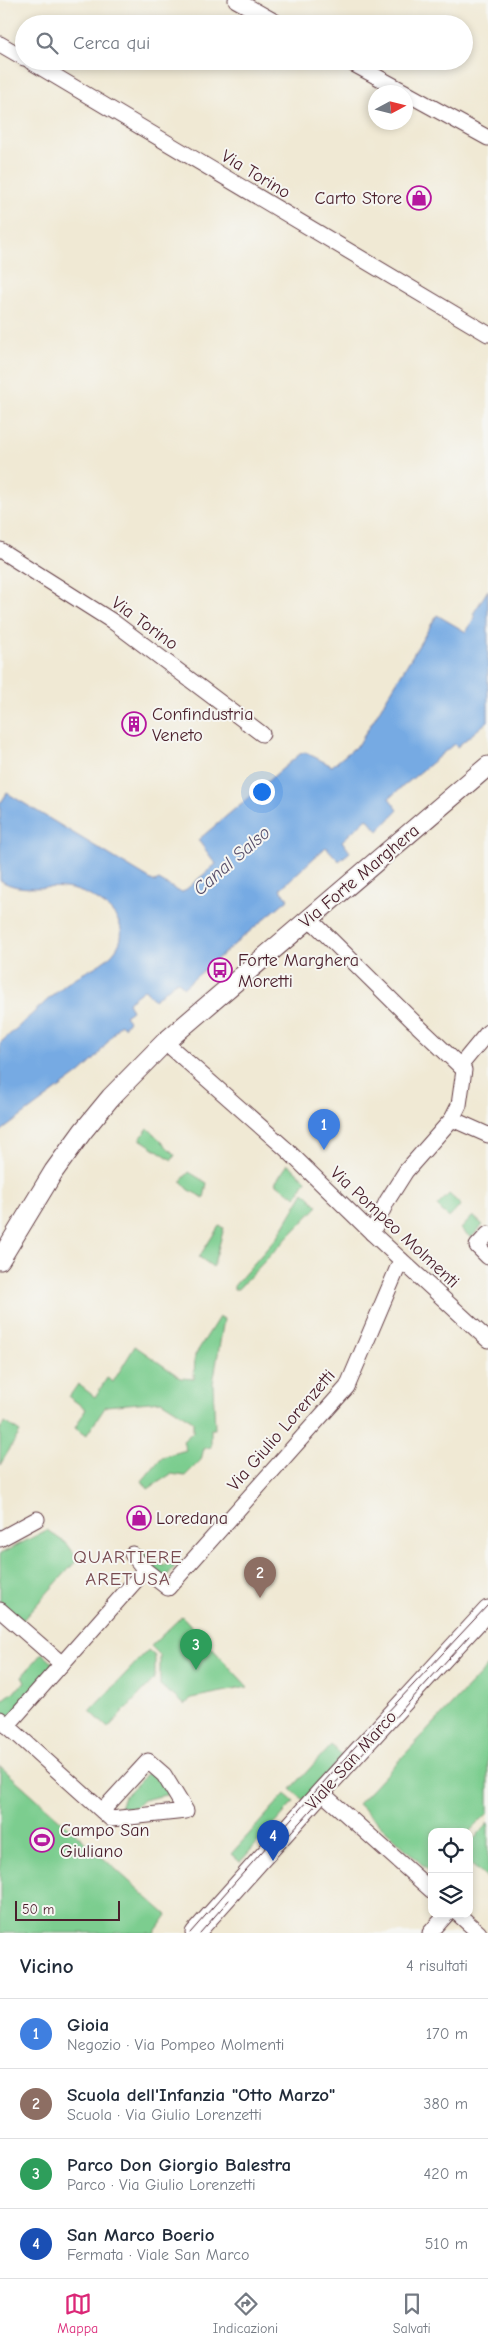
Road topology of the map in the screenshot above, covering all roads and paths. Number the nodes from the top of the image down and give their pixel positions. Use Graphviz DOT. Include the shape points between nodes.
graph roads {
  1 [pos="236,0"];
  2 [pos="263,15"];
  3 [pos="0,44"];
  4 [pos="15,53"];
  5 [pos="45,70"];
  6 [pos="364,70"];
  7 [pos="391,85"];
  8 [pos="413,97"];
  9 [pos="488,138"];
  10 [pos="488,334"];
  11 [pos="0,550"];
  12 [pos="262,734"];
  13 [pos="488,766"];
  14 [pos="309,918"];
  15 [pos="488,1032"];
  16 [pos="165,1042"];
  17 [pos="460,1066"];
  18 [pos="452,1119"];
  19 [pos="488,1135"];
  20 [pos="372,1233"];
  21 [pos="488,1234"];
  22 [pos="488,1257"];
  23 [pos="0,1260"];
  24 [pos="401,1260"];
  25 [pos="488,1340"];
  26 [pos="37,1519"];
  27 [pos="0,1540"];
  28 [pos="132,1554"];
  29 [pos="145,1570"];
  30 [pos="0,1610"];
  31 [pos="488,1610"];
  32 [pos="62,1664"];
  33 [pos="4,1723"];
  34 [pos="321,1792"];
  35 [pos="102,1811"];
  36 [pos="428,1887"];
  37 [pos="443,1918"];
  38 [pos="462,1918"];
  39 [pos="195,1933"];
  40 [pos="430,1933"];
  41 [pos="479,1933"];
  1 -- 2 [label="street"];
  3 -- 4 [label="street"];
  5 -- 10 [label="street, Via Torino"];
  6 -- 7 [label="street"];
  8 -- 9 [label="street"];
  11 -- 12 [label="street, Via Torino" via="112,621"];
  13 -- 14 [label="street, Via Forte Marghera"];
  14 -- 16 [label="street, Via Forte Marghera"];
  14 -- 17 [label="street"];
  15 -- 17 [label="street"];
  16 -- 20 [label="street, Via Pompeo Molmenti" via="286,1149"];
  16 -- 23 [label="street, Via Forte Marghera" via="82,1131"];
  17 -- 18 [label="street" via="464,1070"];
  18 -- 19 [label="street"];
  18 -- 20 [label="street" via="406,1172"];
  20 -- 24 [label="street, Via Pompeo Molmenti"];
  21 -- 22 [label="street" via="477,1246"];
  24 -- 25 [label="street, Via Pompeo Molmenti"];
  24 -- 29 [label="street, Via Giulio Lorenzetti" via="347,1387 168,1588"];
  26 -- 27 [label="street"];
  28 -- 29 [label="street, Via Giulio Lorenzetti"];
  29 -- 32 [label="street"];
  30 -- 32 [label="street"];
  31 -- 34 [label="street, Viale San Marco"];
  32 -- 33 [label="street"];
  33 -- 35 [label="street"];
  34 -- 36 [label="street"];
  34 -- 39 [label="street, Viale San Marco"];
  35 -- 35 [label="street" via="111,1819 186,1811 164,1775 148,1761"];
  37 -- 40 [label="street"];
  38 -- 41 [label="street"];
}
